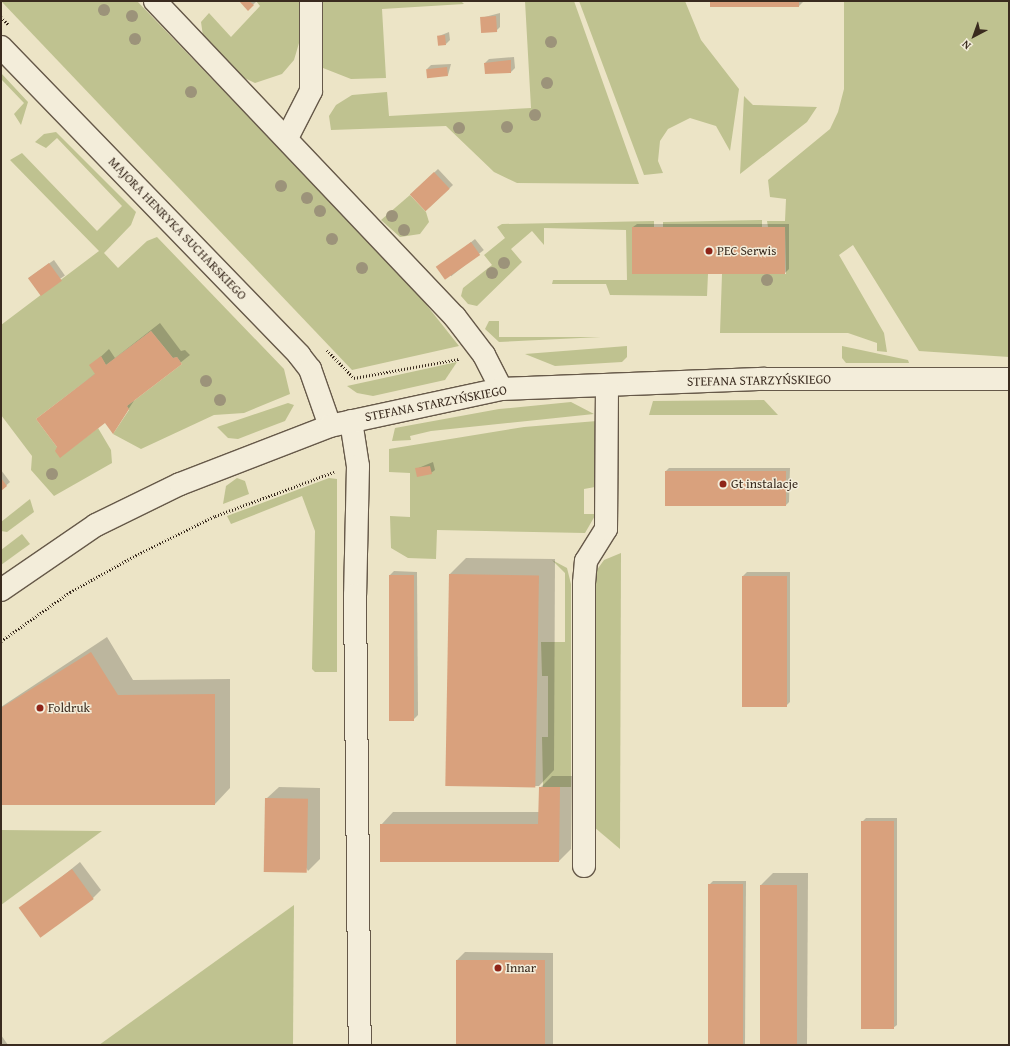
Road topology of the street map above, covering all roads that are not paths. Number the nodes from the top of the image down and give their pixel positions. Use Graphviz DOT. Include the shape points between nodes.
graph roads {
  1 [pos="155,1"];
  2 [pos="311,1"];
  3 [pos="1,47"];
  4 [pos="287,138"];
  5 [pos="1009,379"];
  6 [pos="607,386"];
  7 [pos="501,390"];
  8 [pos="340,423"];
  9 [pos="1,590"];
  10 [pos="584,866"];
  11 [pos="360,1045"];
  1 -- 4 [label="street"];
  2 -- 4 [label="street" via="311,91"];
  3 -- 8 [label="street, MAJORA HENRYKA SUCHARSKIEGO" via="299,355 310,369"];
  4 -- 7 [label="street" via="455,317 484,355"];
  5 -- 6 [label="street, STEFANA STARZYŃSKIEGO" via="765,379"];
  6 -- 7 [label="street, STEFANA STARZYŃSKIEGO"];
  6 -- 10 [label="street" via="606,529 586,561 584,583"];
  7 -- 8 [label="street, STEFANA STARZYŃSKIEGO"];
  8 -- 9 [label="street, STEFANA STARZYŃSKIEGO" via="180,484 96,525"];
  8 -- 11 [label="street, MAJORA HENRYKA SUCHARSKIEGO" via="358,466 355,595"];
}
